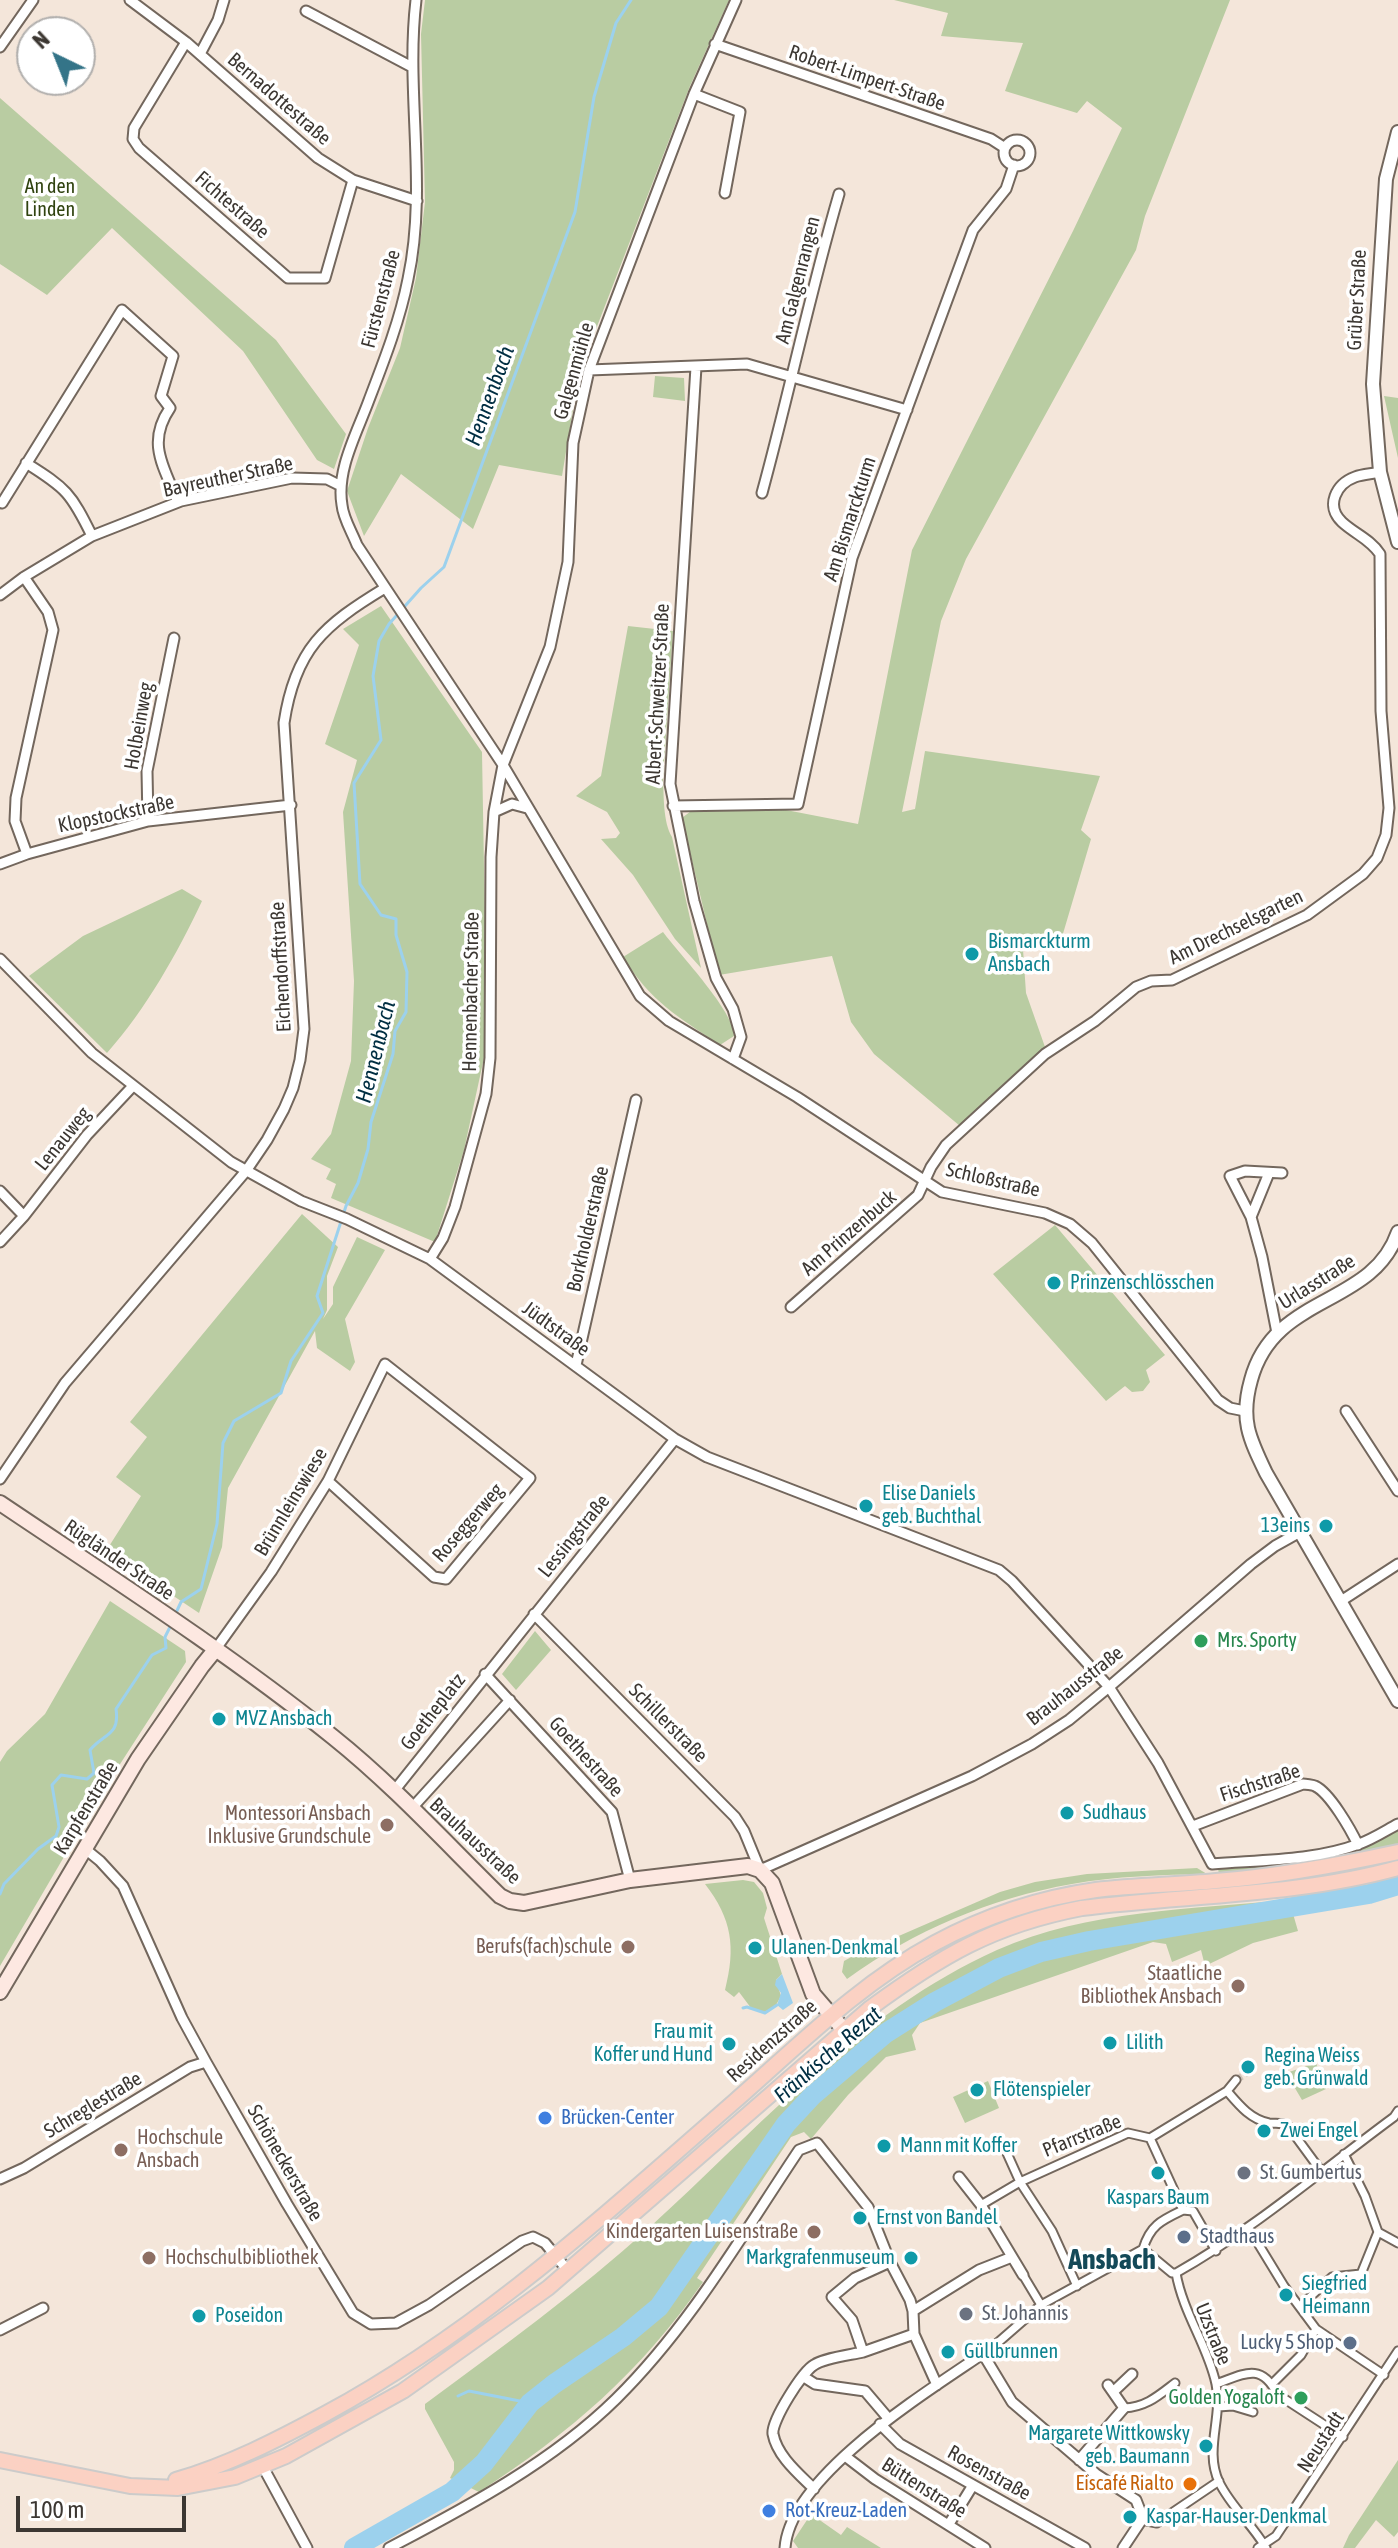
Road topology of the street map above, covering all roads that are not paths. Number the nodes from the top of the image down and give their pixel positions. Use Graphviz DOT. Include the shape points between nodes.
graph roads {
  1 [pos="33,0"];
  2 [pos="130,0"];
  3 [pos="224,0"];
  4 [pos="416,0"];
  5 [pos="736,0"];
  6 [pos="306,11"];
  7 [pos="0,27"];
  8 [pos="9,34"];
  9 [pos="186,42"];
  10 [pos="715,44"];
  11 [pos="0,47"];
  12 [pos="200,54"];
  13 [pos="412,67"];
  14 [pos="694,94"];
  15 [pos="1398,132"];
  16 [pos="1005,148"];
  17 [pos="1014,165"];
  18 [pos="353,180"];
  19 [pos="725,193"];
  20 [pos="839,194"];
  21 [pos="417,201"];
  22 [pos="696,367"];
  23 [pos="589,370"];
  24 [pos="794,376"];
  25 [pos="907,410"];
  26 [pos="26,463"];
  27 [pos="1380,472"];
  28 [pos="341,486"];
  29 [pos="762,493"];
  30 [pos="178,502"];
  31 [pos="2,503"];
  32 [pos="92,536"];
  33 [pos="1398,542"];
  34 [pos="24,577"];
  35 [pos="385,588"];
  36 [pos="0,595"];
  37 [pos="174,638"];
  38 [pos="503,765"];
  39 [pos="291,805"];
  40 [pos="673,806"];
  41 [pos="527,808"];
  42 [pos="494,812"];
  43 [pos="148,821"];
  44 [pos="27,854"];
  45 [pos="0,864"];
  46 [pos="0,959"];
  47 [pos="10,970"];
  48 [pos="0,979"];
  49 [pos="733,1059"];
  50 [pos="132,1087"];
  51 [pos="636,1100"];
  52 [pos="246,1171"];
  53 [pos="1269,1173"];
  54 [pos="1282,1173"];
  55 [pos="926,1182"];
  56 [pos="0,1191"];
  57 [pos="24,1216"];
  58 [pos="1251,1217"];
  59 [pos="1398,1232"];
  60 [pos="0,1242"];
  61 [pos="430,1259"];
  62 [pos="791,1307"];
  63 [pos="1277,1333"];
  64 [pos="385,1364"];
  65 [pos="576,1365"];
  66 [pos="1245,1411"];
  67 [pos="1346,1411"];
  68 [pos="675,1439"];
  69 [pos="0,1479"];
  70 [pos="328,1481"];
  71 [pos="1398,1491"];
  72 [pos="0,1503"];
  73 [pos="1300,1532"];
  74 [pos="1398,1564"];
  75 [pos="1341,1601"];
  76 [pos="534,1614"];
  77 [pos="215,1650"];
  78 [pos="501,1655"];
  79 [pos="485,1674"];
  80 [pos="1109,1687"];
  81 [pos="510,1700"];
  82 [pos="1398,1701"];
  83 [pos="394,1791"];
  84 [pos="412,1808"];
  85 [pos="1398,1824"];
  86 [pos="1193,1826"];
  87 [pos="1358,1845"];
  88 [pos="84,1848"];
  89 [pos="1398,1852"];
  90 [pos="1398,1868"];
  91 [pos="760,1870"];
  92 [pos="630,1880"];
  93 [pos="0,1992"];
  94 [pos="830,2016"];
  95 [pos="844,2030"];
  96 [pos="206,2062"];
  97 [pos="1236,2080"];
  98 [pos="1227,2091"];
  99 [pos="1398,2111"];
  100 [pos="1150,2138"];
  101 [pos="1006,2151"];
  102 [pos="1344,2154"];
  103 [pos="1321,2171"];
  104 [pos="959,2177"];
  105 [pos="0,2179"];
  106 [pos="1020,2182"];
  107 [pos="981,2205"];
  108 [pos="1183,2210"];
  109 [pos="1248,2227"];
  110 [pos="1378,2232"];
  111 [pos="1398,2243"];
  112 [pos="1143,2249"];
  113 [pos="1216,2251"];
  114 [pos="557,2257"];
  115 [pos="1010,2258"];
  116 [pos="890,2262"];
  117 [pos="569,2272"];
  118 [pos="1176,2273"];
  119 [pos="1023,2275"];
  120 [pos="1077,2286"];
  121 [pos="1041,2305"];
  122 [pos="1300,2306"];
  123 [pos="43,2308"];
  124 [pos="913,2311"];
  125 [pos="1316,2329"];
  126 [pos="0,2330"];
  127 [pos="914,2334"];
  128 [pos="994,2346"];
  129 [pos="1398,2351"];
  130 [pos="863,2352"];
  131 [pos="983,2354"];
  132 [pos="1132,2374"];
  133 [pos="1384,2375"];
  134 [pos="804,2377"];
  135 [pos="1175,2383"];
  136 [pos="1216,2384"];
  137 [pos="1272,2384"];
  138 [pos="937,2385"];
  139 [pos="1218,2407"];
  140 [pos="1124,2408"];
  141 [pos="1253,2412"];
  142 [pos="884,2421"];
  143 [pos="1343,2437"];
  144 [pos="256,2449"];
  145 [pos="845,2456"];
  146 [pos="0,2460"];
  147 [pos="1079,2460"];
  148 [pos="263,2467"];
  149 [pos="1219,2481"];
  150 [pos="973,2485"];
  151 [pos="157,2486"];
  152 [pos="814,2489"];
  153 [pos="1142,2520"];
  154 [pos="949,2524"];
  155 [pos="412,2536"];
  156 [pos="1263,2547"];
  157 [pos="307,2548"];
  158 [pos="389,2548"];
  159 [pos="415,2548"];
  160 [pos="785,2548"];
  161 [pos="985,2548"];
  162 [pos="1085,2548"];
  163 [pos="1123,2548"];
  1 -- 8 [label="street"];
  2 -- 9 [label="street, Bernadottestraße"];
  3 -- 12 [label="street"];
  4 -- 13 [label="street, Fürstenstraße"];
  5 -- 10 [label="street, Galgenmühle"];
  6 -- 13 [label="street"];
  7 -- 8 [label="street"];
  8 -- 11 [label="street"];
  9 -- 12 [label="street, Bernadottestraße"];
  9 -- 18 [label="street, Fichtestraße" via="134,128 133,139 288,278 325,278"];
  10 -- 14 [label="street, Galgenmühle"];
  10 -- 16 [label="street, Robert-Limpert-Straße"];
  12 -- 18 [label="street, Bernadottestraße" via="318,158"];
  13 -- 21 [label="street, Fürstenstraße"];
  14 -- 19 [label="street" via="740,112"];
  14 -- 23 [label="street, Galgenmühle"];
  15 -- 27 [label="street, Grüber Straße" via="1386,179 1378,280 1373,384"];
  16 -- 17 [label="street"];
  16 -- 17 [label="street" via="1016,140 1029,149 1026,162"];
  17 -- 25 [label="street, Am Bismarckturm" via="1006,189 973,230"];
  18 -- 21 [label="street, Bernadottestraße"];
  20 -- 24 [label="street, Am Galgenrangen"];
  21 -- 28 [label="street, Fürstenstraße" via="408,282"];
  22 -- 23 [label="street"];
  22 -- 24 [label="street" via="747,364"];
  22 -- 40 [label="street, Albert-Schweitzer-Straße"];
  23 -- 38 [label="street, Galgenmühle" via="573,443 568,562 550,647"];
  24 -- 25 [label="street"];
  24 -- 29 [label="street, Am Galgenrangen"];
  25 -- 40 [label="street, Am Bismarckturm" via="852,558 798,804"];
  26 -- 30 [label="street" via="122,310 173,356 161,396 170,408 158,431 157,449"];
  26 -- 31 [label="street"];
  26 -- 32 [label="street" via="59,483 75,501"];
  27 -- 33 [label="street"];
  27 -- 55 [label="street, Am Drechselsgarten" via="1354,477 1334,495 1333,503 1339,520 1380,554 1381,711 1389,808 1377,858 1307,915 1172,980 1136,987 1057,1044 946,1145"];
  28 -- 30 [label="street, Bayreuther Straße" via="327,479 292,478"];
  28 -- 35 [label="street" via="342,507 357,545"];
  30 -- 32 [label="street, Bayreuther Straße"];
  32 -- 34 [label="street, Bayreuther Straße"];
  34 -- 36 [label="street, Bayreuther Straße"];
  34 -- 44 [label="street" via="48,612 53,630 16,798 15,821"];
  35 -- 38 [label="street"];
  35 -- 39 [label="street, Eichendorffstraße" via="338,618 309,649 289,689 284,723"];
  37 -- 43 [label="street, Holbeinweg" via="147,771"];
  38 -- 41 [label="street, Schloßstraße"];
  38 -- 42 [label="street, Hennenbacher Straße"];
  39 -- 43 [label="street, Klopstockstraße"];
  39 -- 52 [label="street, Eichendorffstraße" via="303,1040 284,1109"];
  40 -- 49 [label="street, Albert-Schweitzer-Straße" via="716,978 741,1037"];
  41 -- 42 [label="street" via="512,804"];
  41 -- 49 [label="street, Schloßstraße" via="640,996 669,1021"];
  42 -- 61 [label="street, Hennenbacher Straße" via="486,1094 455,1207"];
  43 -- 44 [label="street, Klopstockstraße"];
  44 -- 45 [label="street, Klopstockstraße"];
  46 -- 47 [label="street, Jüdtstraße"];
  47 -- 48 [label="street"];
  47 -- 50 [label="street, Jüdtstraße"];
  49 -- 55 [label="street, Schloßstraße"];
  50 -- 52 [label="street, Jüdtstraße"];
  50 -- 57 [label="street, Lenauweg"];
  51 -- 65 [label="street, Borkholderstraße"];
  52 -- 61 [label="street, Jüdtstraße"];
  52 -- 69 [label="street, Eichendorffstraße" via="74,1371"];
  53 -- 54 [label="street"];
  53 -- 58 [label="street"];
  53 -- 58 [label="street" via="1230,1176"];
  55 -- 62 [label="street, Am Prinzenbuck" via="918,1195"];
  55 -- 66 [label="street, Schloßstraße" via="942,1192 1045,1213 1070,1224 1092,1243 1218,1400"];
  56 -- 57 [label="street"];
  57 -- 60 [label="street, Lenauweg"];
  58 -- 63 [label="street"];
  59 -- 63 [label="street, Urlasstraße" via="1381,1263 1363,1280 1290,1320"];
  61 -- 65 [label="street, Jüdtstraße"];
  63 -- 66 [label="street, Urlasstraße" via="1254,1369"];
  64 -- 70 [label="street, Brünnleinswiese"];
  64 -- 70 [label="street, Roseggerweg" via="530,1478 446,1579 434,1577"];
  65 -- 68 [label="street, Jüdtstraße"];
  66 -- 73 [label="street" via="1249,1439"];
  67 -- 71 [label="street"];
  68 -- 76 [label="street, Lessingstraße"];
  68 -- 80 [label="street, Jüdtstraße" via="713,1460 999,1570"];
  70 -- 77 [label="street, Brünnleinswiese"];
  72 -- 77 [label="main road, Rügländer Straße"];
  73 -- 75 [label="street"];
  73 -- 80 [label="street, Brauhausstraße" via="1251,1564"];
  74 -- 75 [label="street"];
  75 -- 82 [label="street"];
  76 -- 78 [label="street, Lessingstraße"];
  76 -- 91 [label="street, Schillerstraße" via="735,1817"];
  77 -- 83 [label="main road, Brauhausstraße" via="334,1738"];
  77 -- 88 [label="main road, Karpfenstraße" via="138,1759"];
  78 -- 79 [label="street, Goetheplatz"];
  79 -- 81 [label="street, Goethestraße"];
  79 -- 83 [label="street, Goetheplatz"];
  80 -- 86 [label="street"];
  80 -- 91 [label="street, Brauhausstraße" via="1032,1744 972,1776"];
  81 -- 84 [label="street"];
  81 -- 92 [label="street, Goethestraße" via="612,1812"];
  83 -- 84 [label="main road, Brauhausstraße"];
  84 -- 92 [label="main road, Brauhausstraße" via="510,1901 524,1903"];
  85 -- 87 [label="street"];
  86 -- 87 [label="street" via="1212,1864 1297,1857"];
  86 -- 87 [label="street, Fischstraße" via="1303,1784 1315,1785"];
  88 -- 93 [label="main road, Karpfenstraße"];
  88 -- 96 [label="street, Schöneckerstraße" via="123,1886"];
  89 -- 94 [label="main road, Residenzstraße" via="1315,1870 1098,1890 1015,1908 935,1943"];
  90 -- 95 [label="main road, Residenzstraße" via="1320,1883 1092,1907 1000,1929 914,1976"];
  91 -- 92 [label="main road, Brauhausstraße" via="748,1866"];
  91 -- 94 [label="main road" via="772,1883 813,1994"];
  94 -- 95 [label="main road"];
  94 -- 114 [label="main road, Residenzstraße"];
  95 -- 117 [label="main road, Residenzstraße"];
  96 -- 105 [label="street, Schreglestraße"];
  96 -- 114 [label="street, Schöneckerstraße" via="343,2300 362,2320 396,2323 533,2237"];
  97 -- 98 [label="street, Pfarrstraße"];
  98 -- 100 [label="street, Pfarrstraße"];
  98 -- 103 [label="street" via="1248,2115 1288,2126"];
  99 -- 102 [label="street"];
  100 -- 106 [label="street, Pfarrstraße" via="1128,2133"];
  100 -- 108 [label="street"];
  101 -- 106 [label="street"];
  102 -- 103 [label="street"];
  102 -- 110 [label="street"];
  103 -- 109 [label="street"];
  104 -- 107 [label="street"];
  106 -- 107 [label="street, Pfarrstraße"];
  106 -- 120 [label="street" via="1052,2231"];
  107 -- 115 [label="street"];
  108 -- 112 [label="street" via="1148,2233"];
  108 -- 113 [label="street" via="1193,2211"];
  109 -- 113 [label="street"];
  109 -- 122 [label="street"];
  110 -- 111 [label="street"];
  110 -- 122 [label="street" via="1361,2274 1332,2277"];
  112 -- 118 [label="street"];
  112 -- 120 [label="street"];
  113 -- 118 [label="street"];
  114 -- 117 [label="street, Schöneckerstraße"];
  114 -- 144 [label="main road, Residenzstraße" via="385,2382"];
  115 -- 119 [label="street"];
  115 -- 124 [label="street" via="979,2270"];
  116 -- 124 [label="street"];
  116 -- 130 [label="street" via="855,2278 832,2297 852,2320"];
  116 -- 155 [label="street" via="867,2205 817,2143 799,2150 677,2330 615,2400 521,2474"];
  117 -- 148 [label="main road, Residenzstraße" via="403,2391"];
  118 -- 136 [label="street, Uzstraße"];
  119 -- 121 [label="street"];
  120 -- 121 [label="street"];
  121 -- 128 [label="street"];
  122 -- 125 [label="street"];
  123 -- 126 [label="street"];
  124 -- 127 [label="street"];
  125 -- 133 [label="street"];
  125 -- 137 [label="street" via="1301,2355"];
  127 -- 130 [label="street"];
  127 -- 138 [label="street"];
  128 -- 131 [label="street"];
  129 -- 133 [label="street, Neustadt"];
  130 -- 134 [label="street" via="813,2365"];
  131 -- 138 [label="street"];
  131 -- 147 [label="street" via="1012,2402"];
  132 -- 140 [label="street" via="1111,2388"];
  133 -- 143 [label="street, Neustadt"];
  134 -- 142 [label="street, Rosenstraße" via="815,2384 865,2391"];
  134 -- 152 [label="street" via="782,2405 773,2433 782,2455"];
  135 -- 140 [label="street" via="1150,2403"];
  136 -- 137 [label="street" via="1245,2373 1261,2374"];
  136 -- 139 [label="street, Uzstraße"];
  137 -- 143 [label="street" via="1277,2394"];
  138 -- 142 [label="street"];
  139 -- 141 [label="street"];
  139 -- 149 [label="street, Uzstraße" via="1212,2453"];
  140 -- 147 [label="street"];
  142 -- 145 [label="street"];
  142 -- 150 [label="street, Rosenstraße" via="900,2444"];
  143 -- 156 [label="street, Neustadt" via="1276,2536"];
  144 -- 148 [label="main road"];
  144 -- 151 [label="main road, Residenzstraße"];
  145 -- 152 [label="street"];
  145 -- 154 [label="street, Büttenstraße"];
  146 -- 151 [label="main road" via="130,2486"];
  147 -- 153 [label="street" via="1136,2500"];
  148 -- 151 [label="main road, Residenzstraße" via="214,2482"];
  148 -- 157 [label="street"];
  149 -- 153 [label="street" via="1157,2523"];
  149 -- 156 [label="street, Uzstraße"];
  150 -- 154 [label="street"];
  150 -- 162 [label="street, Rosenstraße"];
  152 -- 160 [label="street" via="794,2518"];
  153 -- 163 [label="street"];
  154 -- 161 [label="street, Büttenstraße"];
  155 -- 158 [label="street"];
  155 -- 159 [label="street"];
}
